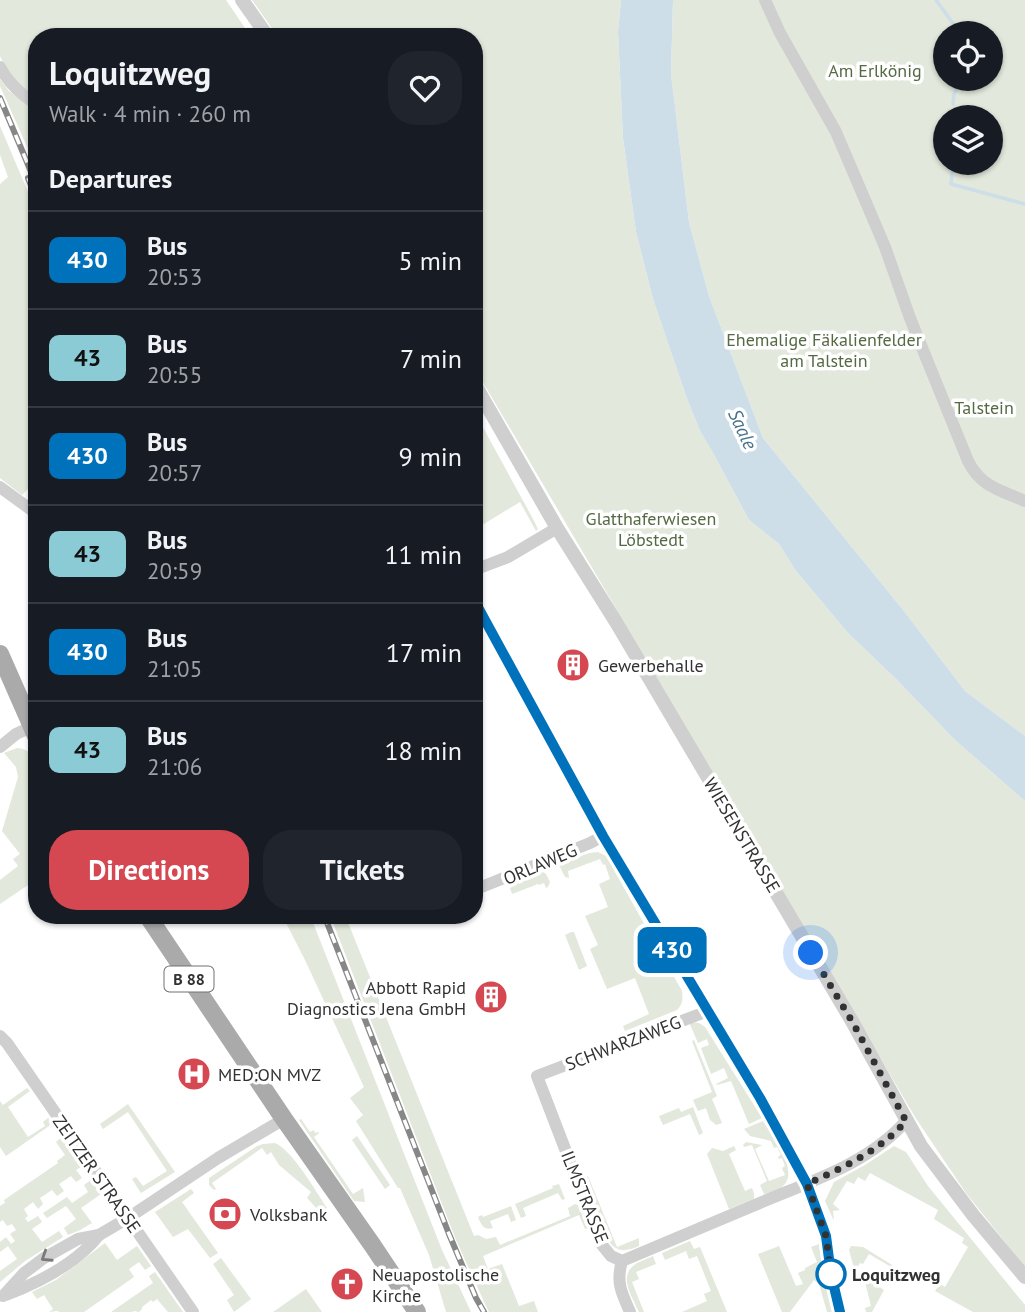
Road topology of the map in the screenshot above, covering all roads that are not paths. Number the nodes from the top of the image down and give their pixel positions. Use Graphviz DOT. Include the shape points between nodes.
graph roads {
  1 [pos="242,0"];
  2 [pos="765,0"];
  3 [pos="262,28"];
  4 [pos="0,67"];
  5 [pos="28,98"];
  6 [pos="483,399"];
  7 [pos="0,486"];
  8 [pos="1025,501"];
  9 [pos="28,507"];
  10 [pos="557,528"];
  11 [pos="483,567"];
  12 [pos="483,616"];
  13 [pos="0,654"];
  14 [pos="28,719"];
  15 [pos="28,733"];
  16 [pos="0,747"];
  17 [pos="603,836"];
  18 [pos="483,887"];
  19 [pos="153,924"];
  20 [pos="708,1011"];
  21 [pos="0,1036"];
  22 [pos="537,1076"];
  23 [pos="284,1119"];
  24 [pos="906,1121"];
  25 [pos="807,1184"];
  26 [pos="128,1218"];
  27 [pos="622,1261"];
  28 [pos="1025,1277"];
  29 [pos="2,1297"];
  30 [pos="193,1312"];
  31 [pos="417,1312"];
  32 [pos="630,1312"];
  33 [pos="840,1312"];
  1 -- 3 [label="street"];
  2 -- 8 [label="street" via="836,132 973,471 987,485"];
  4 -- 5 [label="street" via="7,81"];
  6 -- 10 [label="street, WIESENSTRASSE"];
  7 -- 9 [label="street"];
  10 -- 11 [label="street"];
  10 -- 24 [label="street, WIESENSTRASSE" via="853,1023"];
  12 -- 17 [label="street"];
  13 -- 14 [label="main road"];
  15 -- 16 [label="street" via="16,734"];
  17 -- 18 [label="street, ORLAWEG"];
  17 -- 20 [label="street"];
  19 -- 23 [label="main road, B 88"];
  20 -- 22 [label="street, SCHWARZAWEG"];
  20 -- 25 [label="street"];
  21 -- 26 [label="street, ZEITZER STRASSE"];
  22 -- 27 [label="street, ILMSTRASSE" via="602,1245"];
  23 -- 26 [label="street"];
  23 -- 31 [label="main road, B 88"];
  24 -- 25 [label="street" via="862,1158"];
  24 -- 28 [label="street, WIESENSTRASSE" via="965,1205"];
  25 -- 27 [label="street"];
  25 -- 33 [label="street" via="826,1236"];
  26 -- 29 [label="street" via="44,1258"];
  26 -- 30 [label="street, ZEITZER STRASSE"];
  27 -- 32 [label="street, ILMSTRASSE" via="620,1289"];
}
